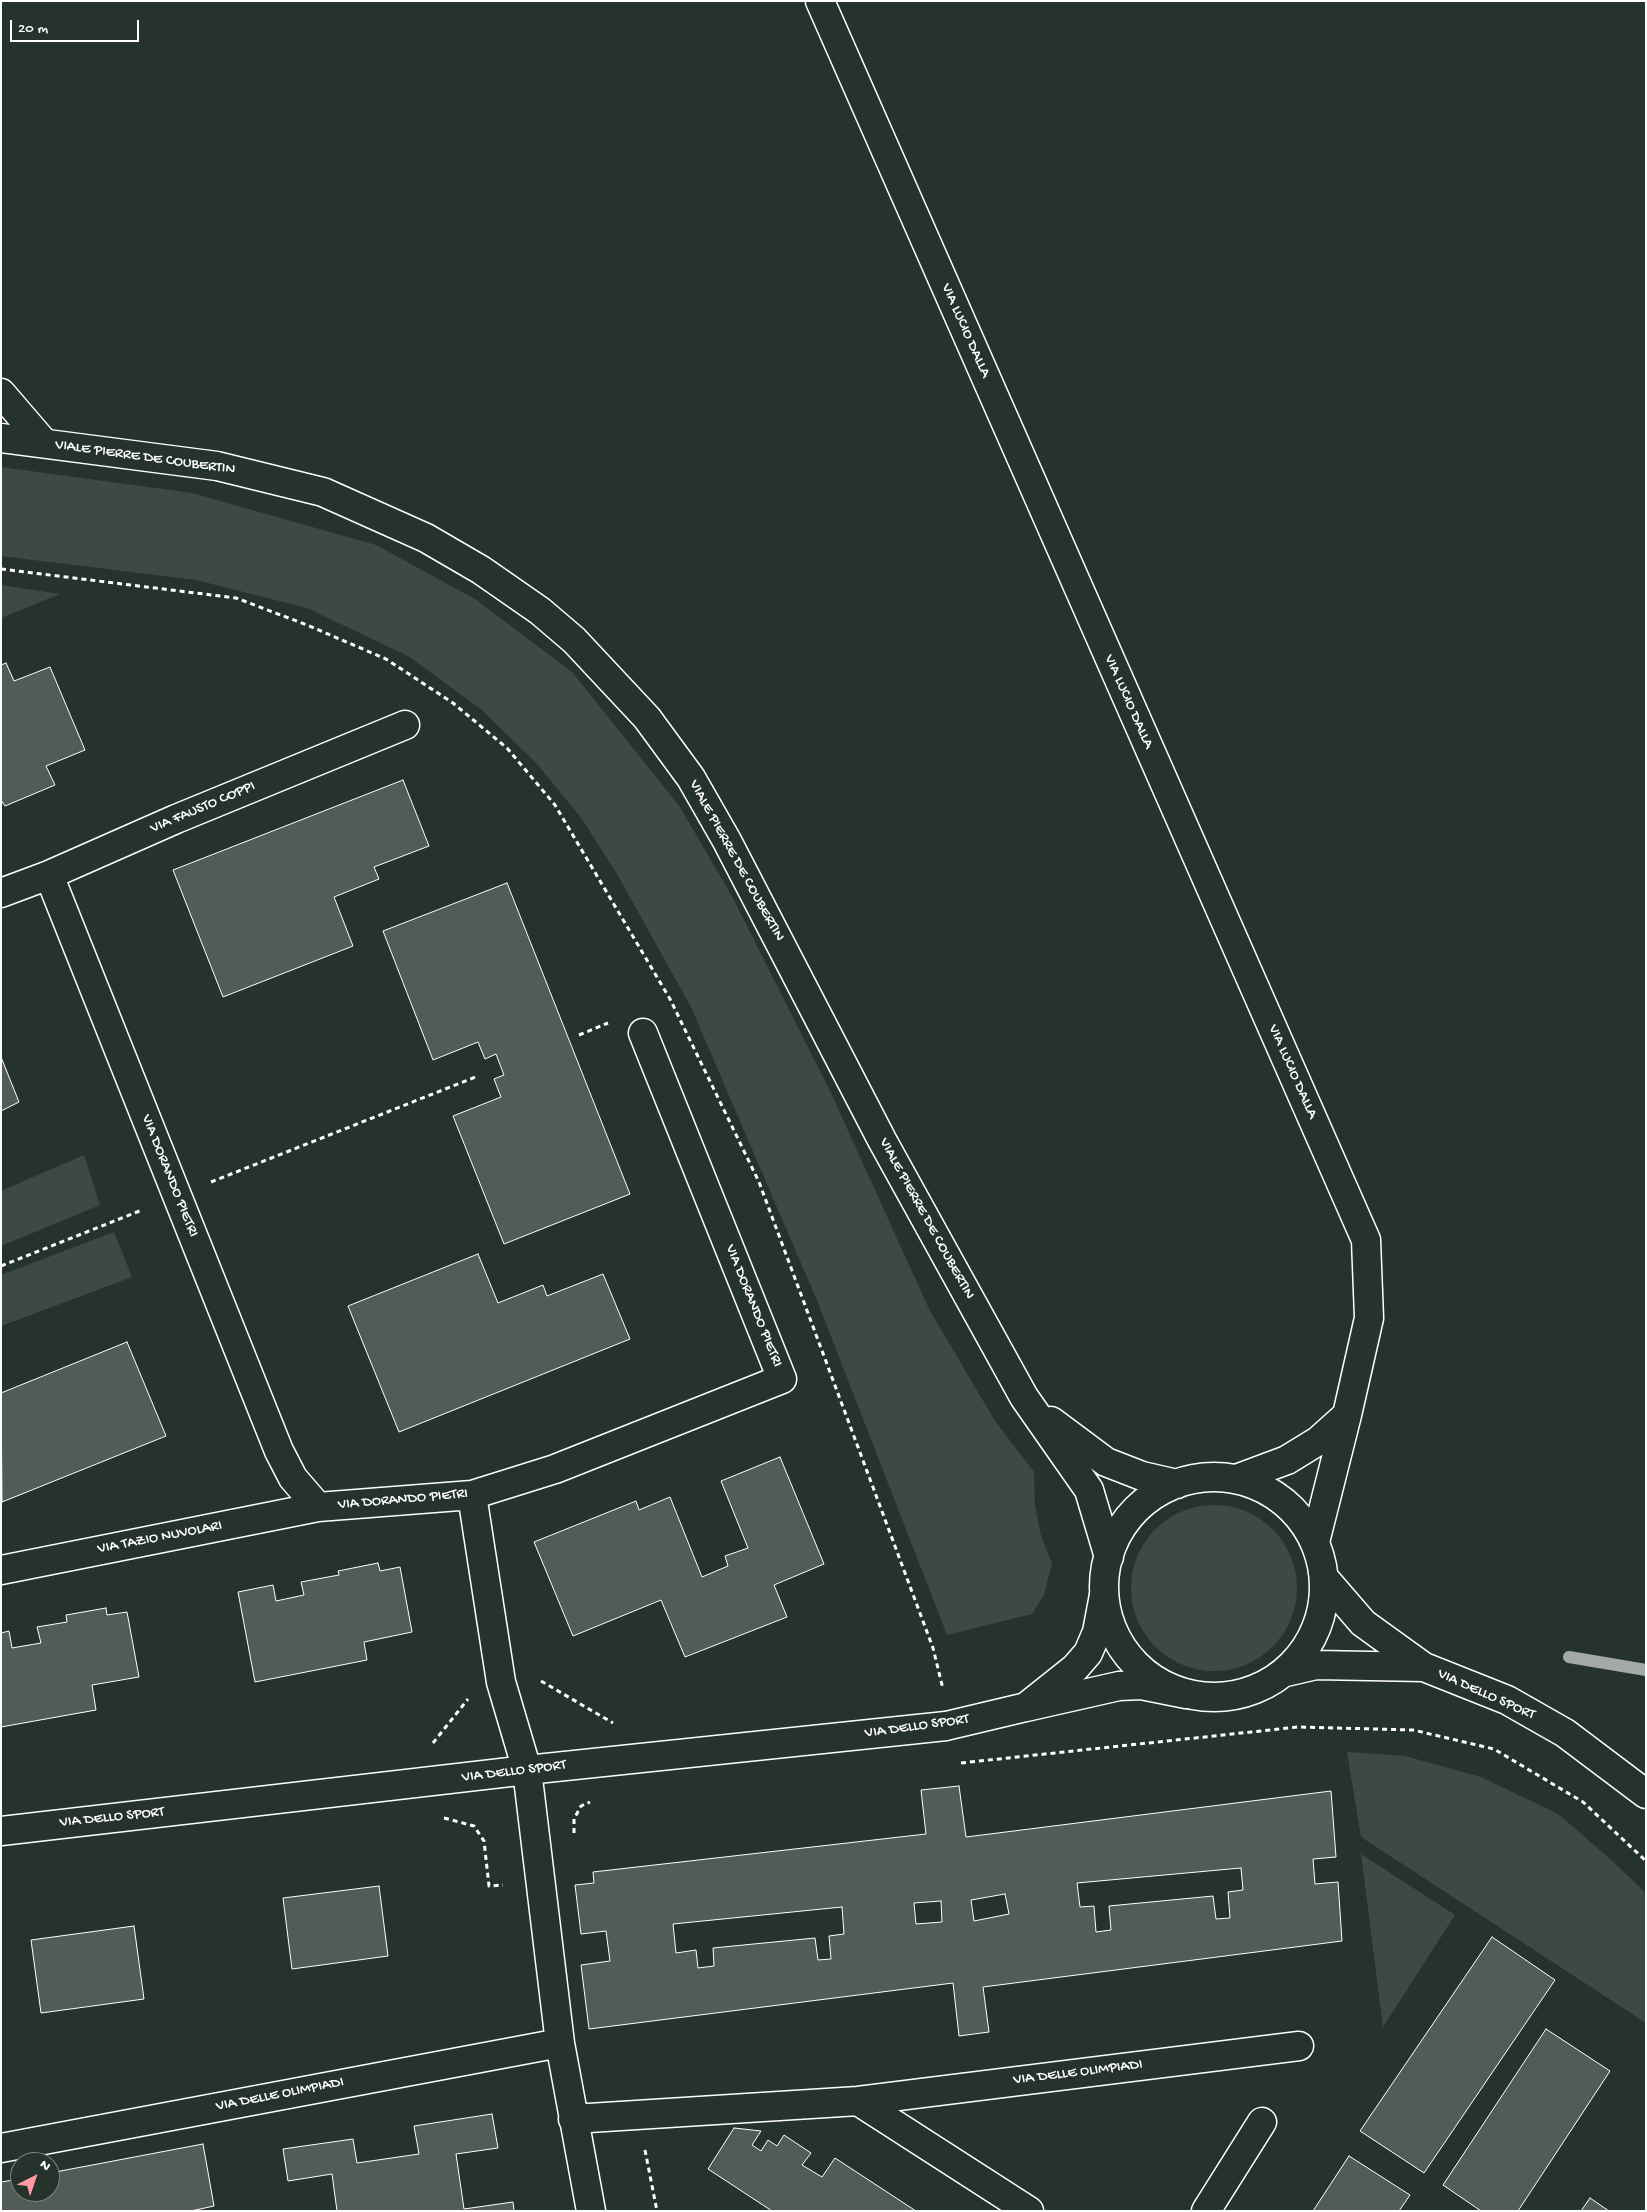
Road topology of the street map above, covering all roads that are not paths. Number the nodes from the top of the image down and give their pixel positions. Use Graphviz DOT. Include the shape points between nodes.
graph roads {
  1 [pos="820,1"];
  2 [pos="1,393"];
  3 [pos="1,438"];
  4 [pos="44,443"];
  5 [pos="405,725"];
  6 [pos="48,875"];
  7 [pos="1,893"];
  8 [pos="643,1033"];
  9 [pos="1035,1410"];
  10 [pos="1347,1415"];
  11 [pos="1236,1479"];
  12 [pos="1177,1484"];
  13 [pos="472,1494"];
  14 [pos="318,1507"];
  15 [pos="1315,1542"];
  16 [pos="1109,1557"];
  17 [pos="1,1570"];
  18 [pos="1325,1579"];
  19 [pos="1104,1595"];
  20 [pos="1424,1667"];
  21 [pos="1286,1672"];
  22 [pos="1186,1694"];
  23 [pos="1026,1707"];
  24 [pos="527,1770"];
  25 [pos="1646,1794"];
  26 [pos="1,1830"];
  27 [pos="560,2043"];
  28 [pos="1299,2046"];
  29 [pos="858,2101"];
  30 [pos="573,2119"];
  31 [pos="1262,2122"];
  32 [pos="1,2148"];
  33 [pos="592,2211"];
  34 [pos="1029,2211"];
  35 [pos="1206,2211"];
  1 -- 10 [label="street, VIA LUCIO DALLA" via="1366,1240 1369,1318"];
  2 -- 4 [label="street"];
  3 -- 4 [label="street, VIALE PIERRE DE COUBERTIN"];
  4 -- 9 [label="street, VIALE PIERRE DE COUBERTIN" via="217,466 323,492 426,538 481,570 540,611 574,640 646,718 691,778 882,1140 1024,1397"];
  5 -- 6 [label="street, VIA FAUSTO COPPI"];
  6 -- 7 [label="street, VIA FAUSTO COPPI"];
  6 -- 14 [label="street, VIA DORANDO PIETRI" via="279,1451 293,1478"];
  8 -- 13 [label="street, VIA DORANDO PIETRI" via="782,1379 555,1469"];
  9 -- 12 [label="street, VIALE PIERRE DE COUBERTIN" via="1106,1462 1142,1476"];
  9 -- 16 [label="street, VIALE PIERRE DE COUBERTIN" via="1089,1490"];
  10 -- 11 [label="street" via="1318,1441 1287,1460"];
  10 -- 15 [label="street, VIA LUCIO DALLA"];
  11 -- 12 [label="street, VIALE PIERRE DE COUBERTIN" via="1218,1477"];
  11 -- 15 [label="street, VIALE PIERRE DE COUBERTIN" via="1258,1485 1276,1496 1299,1517"];
  12 -- 16 [label="street, VIALE PIERRE DE COUBERTIN" via="1134,1510 1117,1535"];
  13 -- 14 [label="street, VIA DORANDO PIETRI"];
  13 -- 24 [label="street" via="502,1682"];
  14 -- 17 [label="street, VIA TAZIO NUVOLARI"];
  15 -- 18 [label="street, VIALE PIERRE DE COUBERTIN"];
  16 -- 19 [label="street, VIALE PIERRE DE COUBERTIN"];
  18 -- 20 [label="street, VIA DELLO SPORT" via="1363,1623"];
  18 -- 21 [label="street, VIALE PIERRE DE COUBERTIN" via="1322,1612 1309,1645"];
  19 -- 22 [label="street, VIALE PIERRE DE COUBERTIN" via="1111,1625 1128,1656 1154,1680"];
  19 -- 23 [label="street, VIA DELLO SPORT" via="1102,1614 1088,1653 1075,1668"];
  20 -- 21 [label="street, VIA DELLO SPORT" via="1316,1665"];
  20 -- 25 [label="street, VIA DELLO SPORT" via="1507,1700 1557,1728"];
  21 -- 22 [label="street, VIALE PIERRE DE COUBERTIN" via="1256,1690 1221,1698"];
  22 -- 23 [label="street, VIA DELLO SPORT" via="1141,1686 1120,1686"];
  23 -- 24 [label="street, VIA DELLO SPORT" via="946,1726"];
  24 -- 26 [label="street, VIA DELLO SPORT"];
  24 -- 27 [label="street"];
  27 -- 30 [label="street"];
  27 -- 32 [label="street, VIA DELLE OLIMPIADI"];
  28 -- 29 [label="street, VIA DELLE OLIMPIADI"];
  29 -- 30 [label="street, VIA DELLE OLIMPIADI"];
  29 -- 34 [label="street"];
  30 -- 33 [label="street"];
  31 -- 35 [label="street"];
}
